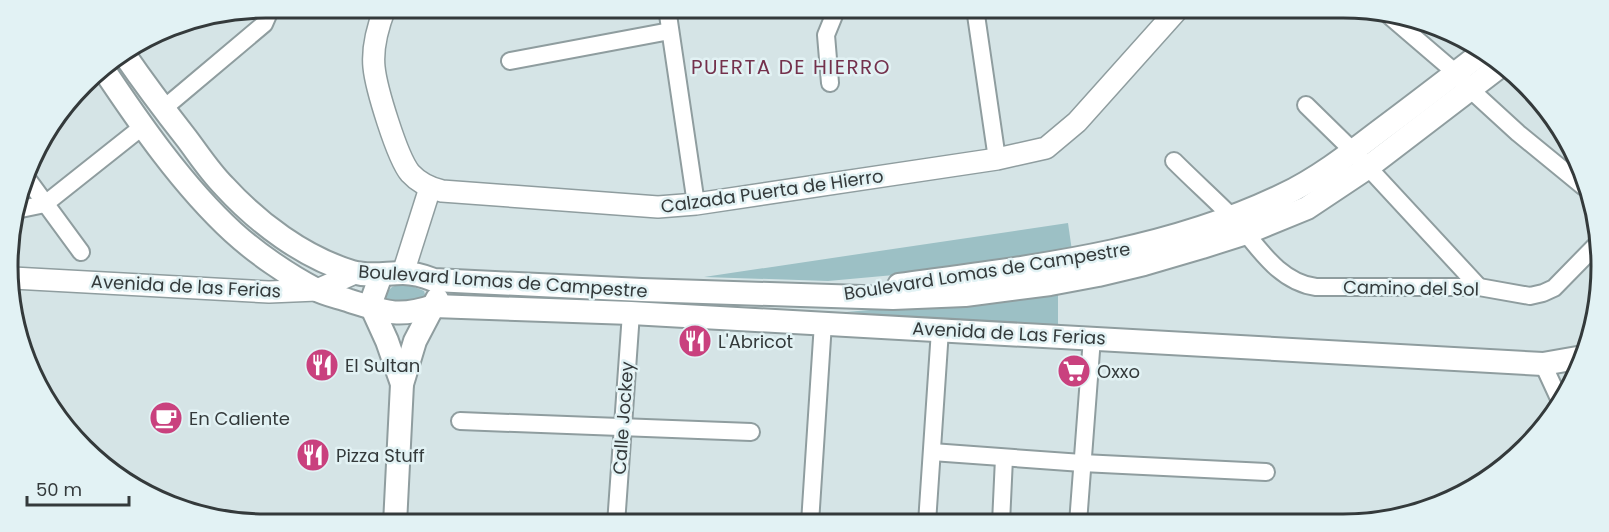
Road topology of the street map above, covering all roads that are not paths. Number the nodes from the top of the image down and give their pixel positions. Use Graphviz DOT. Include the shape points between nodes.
graph roads {
  1 [pos="267,18"];
  2 [pos="381,18"];
  3 [pos="668,18"];
  4 [pos="833,18"];
  5 [pos="976,18"];
  6 [pos="1170,18"];
  7 [pos="1399,25"];
  8 [pos="670,31"];
  9 [pos="1479,58"];
  10 [pos="128,60"];
  11 [pos="510,61"];
  12 [pos="1493,68"];
  13 [pos="107,76"];
  14 [pos="1463,81"];
  15 [pos="830,83"];
  16 [pos="1306,105"];
  17 [pos="163,109"];
  18 [pos="142,127"];
  19 [pos="997,159"];
  20 [pos="1360,160"];
  21 [pos="1174,161"];
  22 [pos="1576,182"];
  23 [pos="31,185"];
  24 [pos="430,188"];
  25 [pos="45,204"];
  26 [pos="696,204"];
  27 [pos="25,208"];
  28 [pos="1239,225"];
  29 [pos="1590,251"];
  30 [pos="81,252"];
  31 [pos="355,273"];
  32 [pos="404,273"];
  33 [pos="381,275"];
  34 [pos="19,278"];
  35 [pos="434,280"];
  36 [pos="1479,287"];
  37 [pos="317,290"];
  38 [pos="434,306"];
  39 [pos="372,308"];
  40 [pos="632,313"];
  41 [pos="823,323"];
  42 [pos="940,330"];
  43 [pos="1092,338"];
  44 [pos="1573,359"];
  45 [pos="1543,364"];
  46 [pos="402,384"];
  47 [pos="1556,393"];
  48 [pos="460,421"];
  49 [pos="622,427"];
  50 [pos="751,432"];
  51 [pos="932,452"];
  52 [pos="1004,458"];
  53 [pos="1082,463"];
  54 [pos="1266,472"];
  55 [pos="396,514"];
  56 [pos="617,514"];
  57 [pos="811,514"];
  58 [pos="928,514"];
  59 [pos="1001,514"];
  60 [pos="1079,514"];
  1 -- 17 [label="street"];
  2 -- 24 [label="street" via="374,67 384,111 409,172"];
  3 -- 8 [label="street"];
  4 -- 15 [label="street" via="826,35"];
  5 -- 19 [label="street"];
  6 -- 19 [label="street, Calzada Puerta de Hierro" via="1077,122 1046,148"];
  7 -- 14 [label="street"];
  8 -- 11 [label="street"];
  8 -- 26 [label="street"];
  9 -- 14 [label="main road, Boulevard Lomas de Campestre"];
  10 -- 17 [label="main road, Boulevard Lomas de Campestre"];
  12 -- 14 [label="main road, Boulevard Lomas de Campestre"];
  13 -- 18 [label="main road, Boulevard Lomas de Campestre"];
  14 -- 20 [label="main road, Boulevard Lomas de Campestre"];
  14 -- 22 [label="street"];
  16 -- 20 [label="street"];
  17 -- 31 [label="main road, Boulevard Lomas de Campestre" via="223,185 265,224 327,263"];
  18 -- 25 [label="street"];
  18 -- 37 [label="main road, Boulevard Lomas de Campestre" via="232,232"];
  19 -- 26 [label="street, Calzada Puerta de Hierro"];
  20 -- 28 [label="main road, Boulevard Lomas de Campestre" via="1307,208"];
  20 -- 36 [label="street"];
  21 -- 28 [label="street, Camino del Sol"];
  23 -- 25 [label="street"];
  24 -- 26 [label="street, Calzada Puerta de Hierro" via="658,207"];
  24 -- 32 [label="street"];
  25 -- 27 [label="street"];
  25 -- 30 [label="street"];
  28 -- 35 [label="main road, Boulevard Lomas de Campestre" via="1144,264 1050,284 955,295 892,298"];
  28 -- 36 [label="street, Camino del Sol" via="1282,272 1303,285"];
  29 -- 36 [label="street, Camino del Sol" via="1565,278 1543,293 1530,296"];
  31 -- 33 [label="main road, Boulevard Lomas de Campestre"];
  31 -- 37 [label="street, Avenida de las Ferias"];
  32 -- 33 [label="main road, Boulevard Lomas de Campestre"];
  32 -- 35 [label="main road, Boulevard Lomas de Campestre"];
  33 -- 39 [label="main road"];
  34 -- 37 [label="street, Avenida de las Ferias" via="269,292"];
  35 -- 38 [label="main road" via="438,292"];
  37 -- 39 [label="main road, Boulevard Lomas de Campestre"];
  38 -- 39 [label="main road, Boulevard Lomas de Campestre" via="399,314"];
  38 -- 40 [label="main road, Avenida de Las Ferias"];
  38 -- 46 [label="main road" via="415,341"];
  39 -- 46 [label="main road"];
  40 -- 41 [label="main road, Avenida de Las Ferias"];
  40 -- 49 [label="street, Calle Jockey"];
  41 -- 42 [label="main road, Avenida de Las Ferias"];
  41 -- 57 [label="street"];
  42 -- 43 [label="main road, Avenida de Las Ferias"];
  42 -- 51 [label="street"];
  43 -- 45 [label="main road, Avenida de Las Ferias"];
  43 -- 53 [label="street"];
  44 -- 45 [label="main road, Avenida de Las Ferias"];
  45 -- 47 [label="street"];
  46 -- 55 [label="main road"];
  48 -- 49 [label="street"];
  49 -- 50 [label="street"];
  49 -- 56 [label="street, Calle Jockey"];
  51 -- 52 [label="street"];
  51 -- 58 [label="street"];
  52 -- 53 [label="street"];
  52 -- 59 [label="street"];
  53 -- 54 [label="street"];
  53 -- 60 [label="street"];
}
